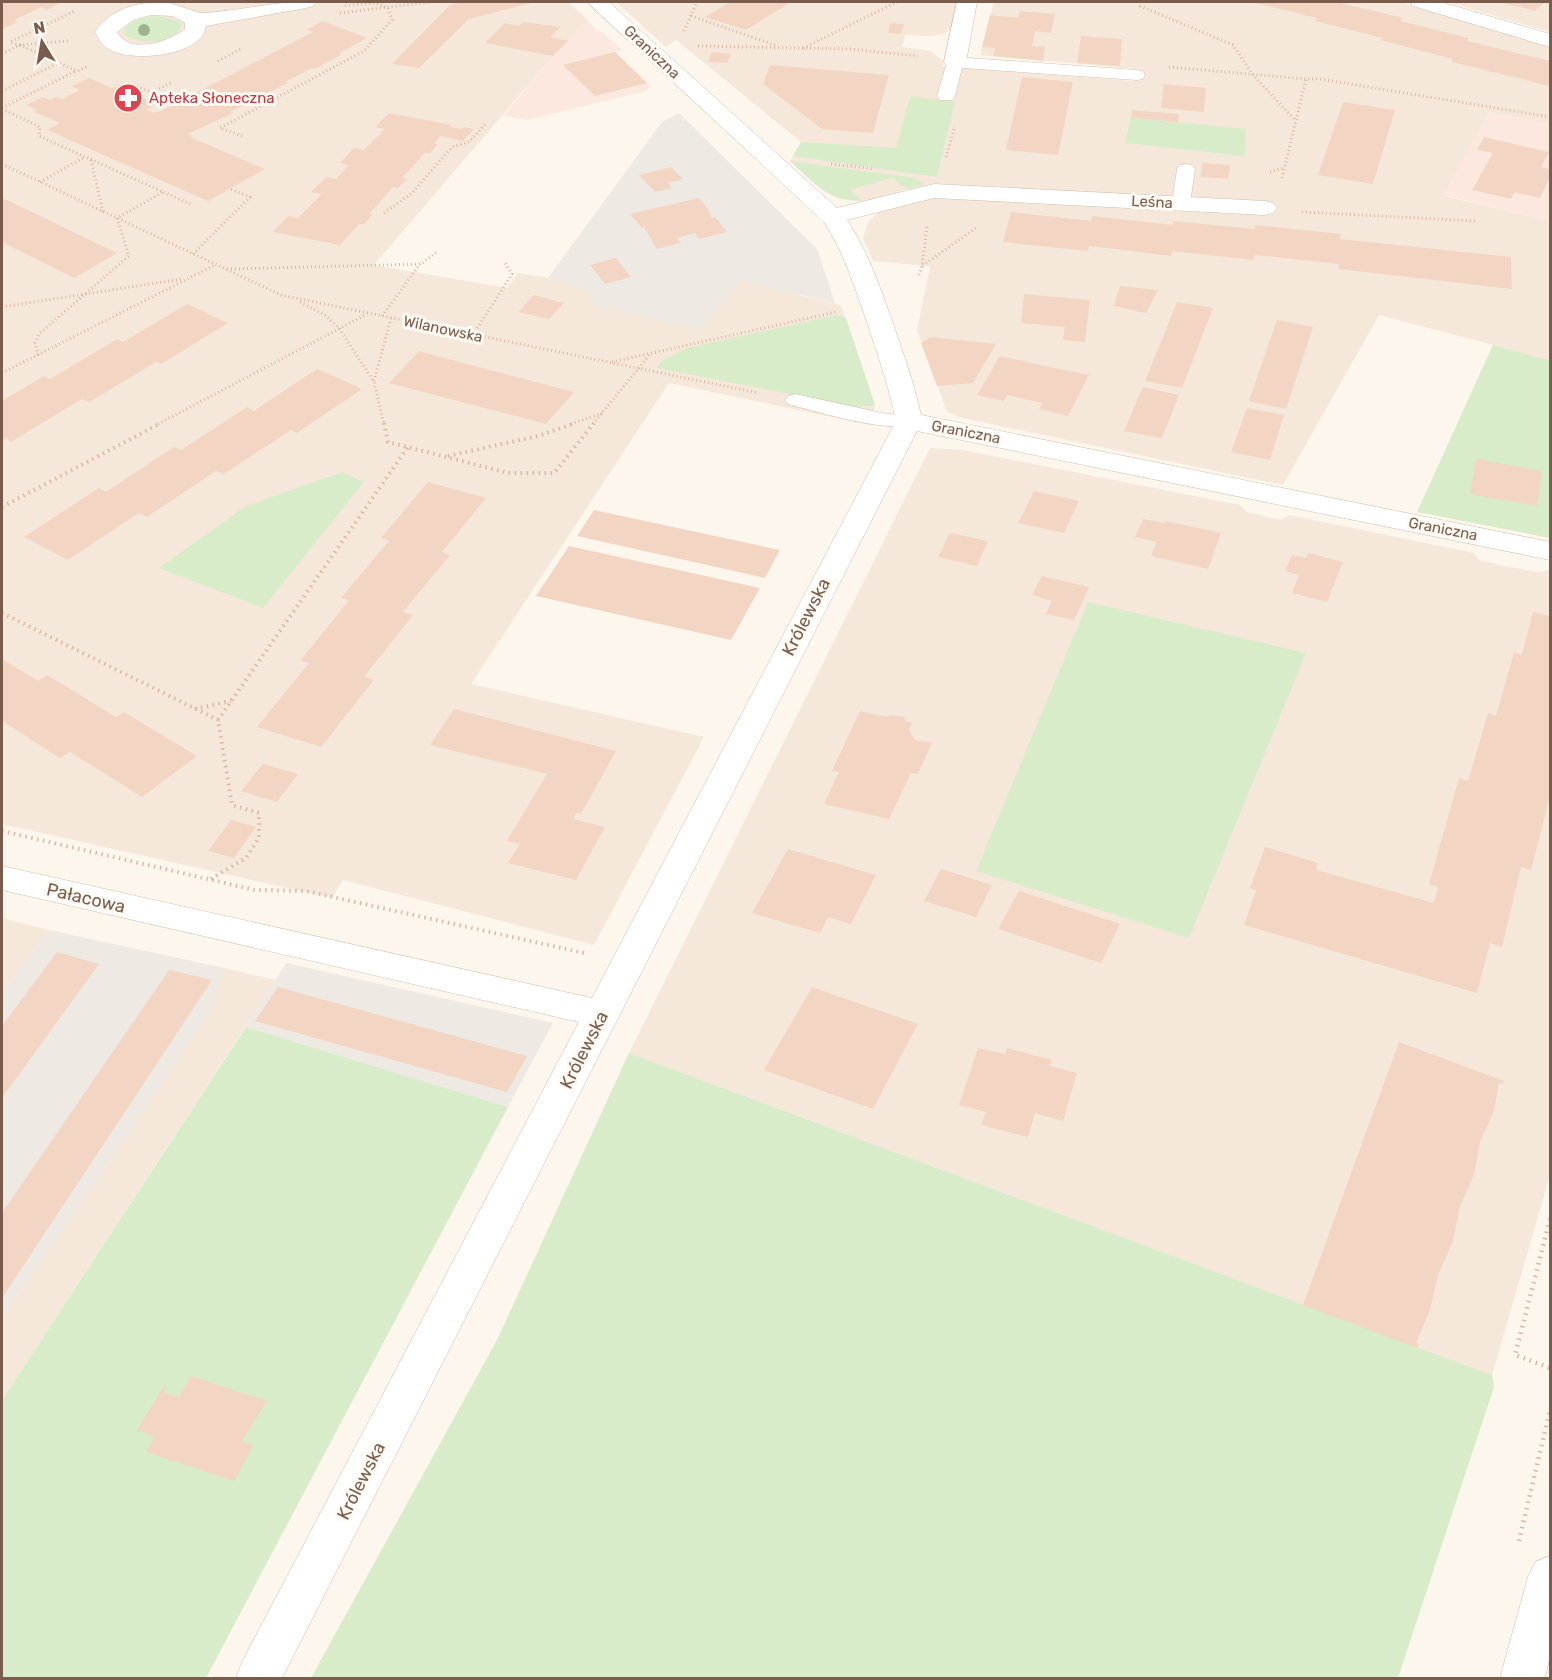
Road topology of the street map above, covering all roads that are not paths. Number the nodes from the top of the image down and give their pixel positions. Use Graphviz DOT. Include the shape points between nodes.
graph roads {
  1 [pos="306,2"];
  2 [pos="597,2"];
  3 [pos="967,2"];
  4 [pos="1420,2"];
  5 [pos="139,6"];
  6 [pos="196,21"];
  7 [pos="1551,40"];
  8 [pos="954,62"];
  9 [pos="1134,75"];
  10 [pos="945,96"];
  11 [pos="1186,169"];
  12 [pos="1181,203"];
  13 [pos="1270,208"];
  14 [pos="832,217"];
  15 [pos="795,400"];
  16 [pos="909,421"];
  17 [pos="1551,551"];
  18 [pos="2,878"];
  19 [pos="602,1014"];
  20 [pos="1551,1577"];
  21 [pos="258,1678"];
  22 [pos="1522,1678"];
  1 -- 6 [label="street"];
  2 -- 14 [label="street, Graniczna"];
  3 -- 8 [label="street"];
  4 -- 7 [label="street"];
  5 -- 6 [label="street" via="178,10"];
  5 -- 6 [label="street" via="110,24 107,39 126,48 155,49 187,39 195,30"];
  8 -- 9 [label="lane"];
  8 -- 10 [label="lane"];
  11 -- 12 [label="lane"];
  12 -- 13 [label="street, Leśna"];
  12 -- 14 [label="street, Leśna" via="934,191"];
  14 -- 16 [label="street, Graniczna" via="860,268 902,385"];
  15 -- 16 [label="lane"];
  16 -- 17 [label="street, Graniczna"];
  16 -- 19 [label="street, Królewska"];
  18 -- 19 [label="street, Pałacowa"];
  19 -- 21 [label="street, Królewska"];
  20 -- 22 [label="street"];
}
